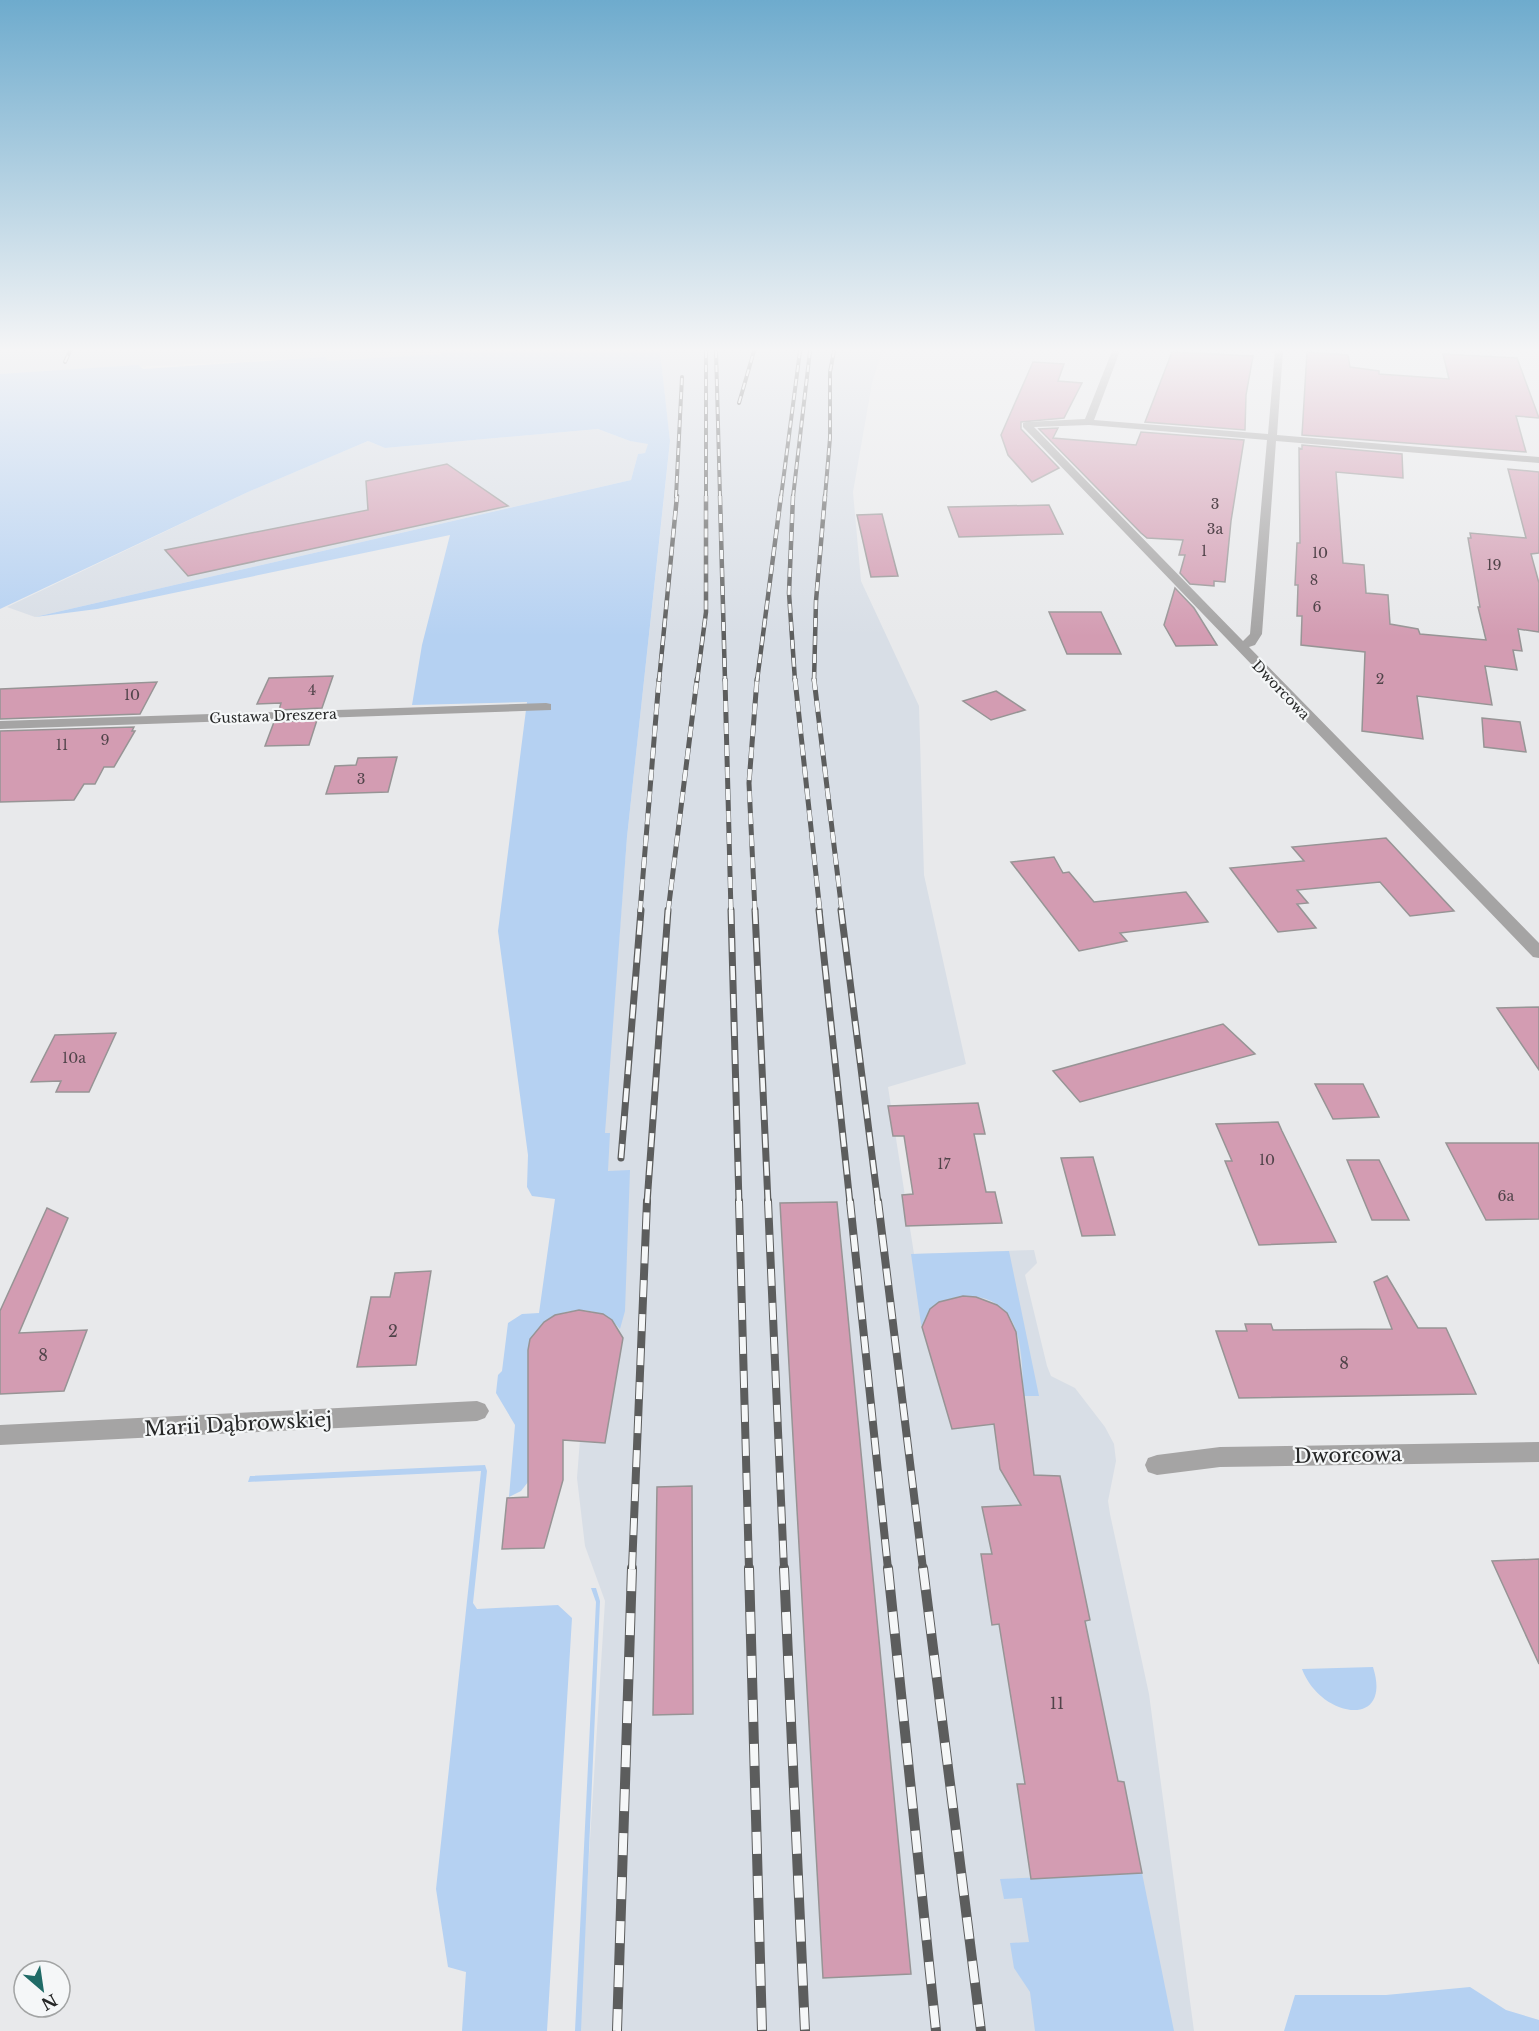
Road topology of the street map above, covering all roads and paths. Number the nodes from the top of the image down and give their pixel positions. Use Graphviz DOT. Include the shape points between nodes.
graph roads {
  1 [pos="1046,446"];
  2 [pos="1271,446"];
  3 [pos="1374,446"];
  4 [pos="1539,460"];
  5 [pos="1240,647"];
  6 [pos="546,707"];
  7 [pos="0,725"];
  8 [pos="1539,953"];
  9 [pos="477,1411"];
  10 [pos="0,1435"];
  11 [pos="1539,1452"];
  12 [pos="1157,1465"];
  1 -- 5 [label="street, Dworcowa"];
  2 -- 5 [label="street" via="1256,634 1251,642"];
  3 -- 4 [label="street"];
  5 -- 8 [label="street, Dworcowa"];
  6 -- 7 [label="street, Gustawa Dreszera"];
  9 -- 10 [label="street, Marii Dąbrowskiej"];
  11 -- 12 [label="street, Dworcowa" via="1220,1457"];
}
